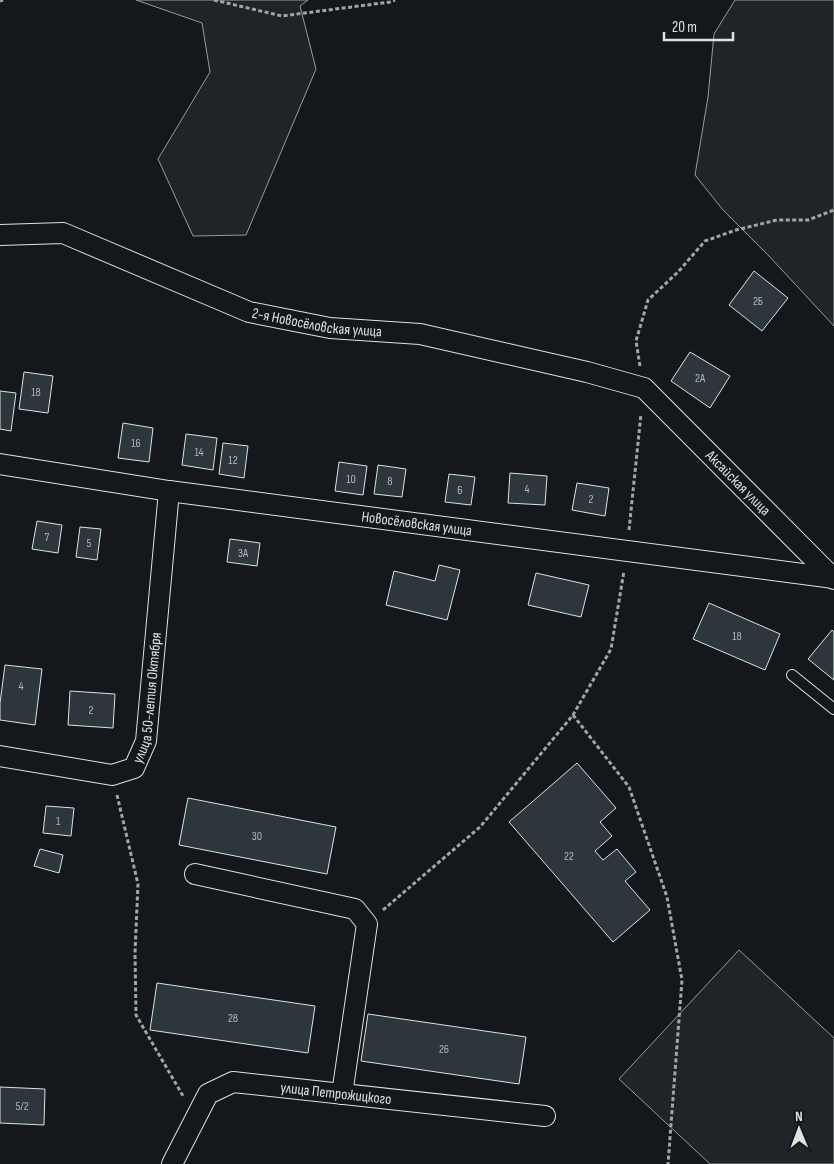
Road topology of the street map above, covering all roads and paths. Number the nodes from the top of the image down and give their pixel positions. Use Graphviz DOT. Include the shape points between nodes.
graph roads {
  1 [pos="214,0"];
  2 [pos="395,0"];
  3 [pos="834,210"];
  4 [pos="0,235"];
  5 [pos="644,388"];
  6 [pos="0,464"];
  7 [pos="169,491"];
  8 [pos="627,551"];
  9 [pos="834,579"];
  10 [pos="792,675"];
  11 [pos="834,709"];
  12 [pos="573,715"];
  13 [pos="0,756"];
  14 [pos="112,775"];
  15 [pos="195,874"];
  16 [pos="367,924"];
  17 [pos="342,1094"];
  18 [pos="545,1116"];
  19 [pos="196,1117"];
  20 [pos="172,1164"];
  21 [pos="668,1164"];
  1 -- 2 [label="path" via="282,16"];
  3 -- 5 [label="path" via="808,220 777,220 705,241 648,300 636,341"];
  4 -- 5 [label="street, 2-я Новосёловская улица" via="64,233 249,312 330,328 420,334"];
  5 -- 8 [label="path"];
  5 -- 9 [label="street, Аксайская улица"];
  6 -- 7 [label="street, Новосёловская улица"];
  7 -- 8 [label="street, Новосёловская улица"];
  7 -- 14 [label="street, улица 50-летия Октября" via="146,741 134,768"];
  8 -- 9 [label="street, Новосёловская улица"];
  8 -- 12 [label="path" via="611,648"];
  10 -- 11 [label="lane"];
  12 -- 16 [label="path" via="480,827"];
  12 -- 21 [label="path" via="629,787 667,897 682,980"];
  13 -- 14 [label="street, улица 50-летия Октября"];
  14 -- 19 [label="path" via="138,884 136,1015"];
  15 -- 16 [label="street" via="355,909"];
  16 -- 17 [label="street"];
  17 -- 18 [label="street, улица Петрожицкого"];
  17 -- 19 [label="street, улица Петрожицкого" via="233,1082 208,1094"];
  19 -- 20 [label="street, улица Петрожицкого"];
}
